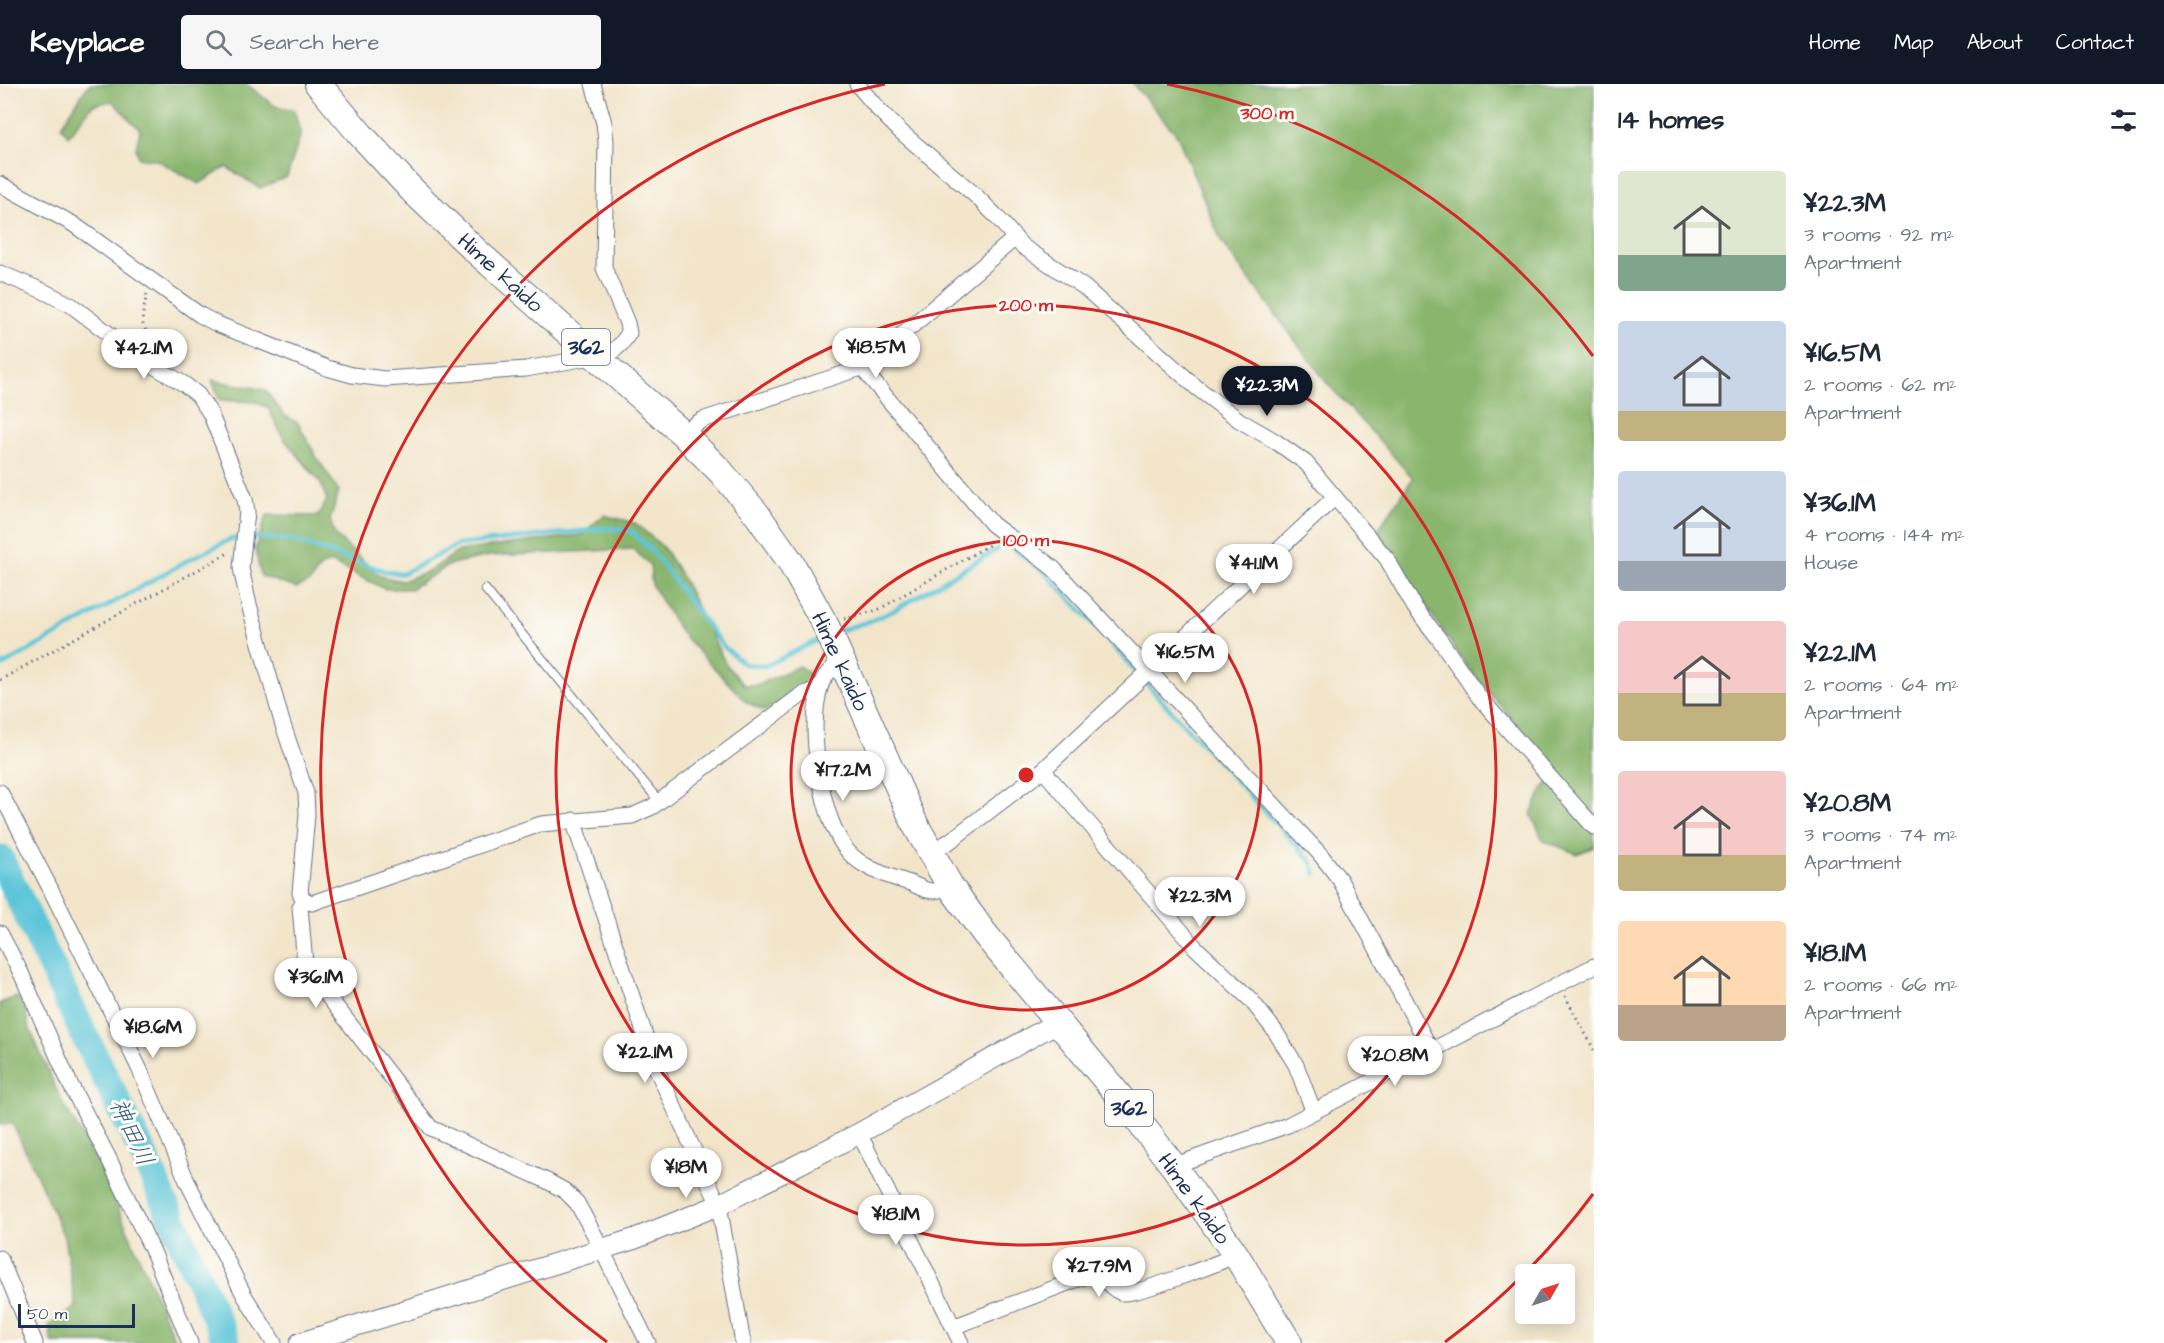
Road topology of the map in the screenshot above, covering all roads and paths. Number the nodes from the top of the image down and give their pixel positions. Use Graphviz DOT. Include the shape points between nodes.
graph roads {
  1 [pos="318,84"];
  2 [pos="593,84"];
  3 [pos="857,84"];
  4 [pos="0,184"];
  5 [pos="1015,238"];
  6 [pos="0,273"];
  7 [pos="152,280"];
  8 [pos="597,356"];
  9 [pos="864,367"];
  10 [pos="161,371"];
  11 [pos="682,433"];
  12 [pos="1335,497"];
  13 [pos="1003,533"];
  14 [pos="242,548"];
  15 [pos="485,589"];
  16 [pos="832,639"];
  17 [pos="1143,675"];
  18 [pos="0,680"];
  19 [pos="820,687"];
  20 [pos="1043,770"];
  21 [pos="0,792"];
  22 [pos="659,801"];
  23 [pos="573,820"];
  24 [pos="1594,827"];
  25 [pos="929,853"];
  26 [pos="950,886"];
  27 [pos="304,900"];
  28 [pos="0,933"];
  29 [pos="3,949"];
  30 [pos="1594,966"];
  31 [pos="1559,984"];
  32 [pos="1058,1022"];
  33 [pos="1431,1050"];
  34 [pos="1594,1050"];
  35 [pos="1313,1110"];
  36 [pos="858,1134"];
  37 [pos="1175,1168"];
  38 [pos="719,1205"];
  39 [pos="602,1249"];
  40 [pos="1236,1255"];
  41 [pos="0,1258"];
  42 [pos="953,1327"];
  43 [pos="1286,1342"];
  44 [pos="35,1343"];
  45 [pos="190,1343"];
  46 [pos="274,1343"];
  47 [pos="300,1343"];
  48 [pos="648,1343"];
  49 [pos="743,1343"];
  50 [pos="961,1343"];
  1 -- 8 [label="highway, Hime kaido / 362" via="412,190"];
  2 -- 8 [label="street" via="606,141 604,268 628,333 608,356"];
  3 -- 5 [label="street" via="900,131 975,195"];
  4 -- 7 [label="street" via="73,224"];
  5 -- 9 [label="street"];
  5 -- 12 [label="street" via="1084,286 1196,387 1306,463"];
  6 -- 10 [label="street" via="71,305"];
  7 -- 8 [label="street" via="217,324 352,375 385,379 447,376 526,369"];
  7 -- 10 [label="path" via="141,320 164,357"];
  8 -- 11 [label="highway, Hime kaido / 362"];
  9 -- 11 [label="street" via="702,420"];
  9 -- 13 [label="street"];
  10 -- 14 [label="street" via="198,395 210,413 245,499"];
  11 -- 16 [label="highway, Hime kaido / 362" via="756,513 790,561"];
  12 -- 17 [label="street"];
  12 -- 24 [label="street" via="1387,559 1415,608 1479,698"];
  13 -- 16 [label="path" via="993,543"];
  13 -- 17 [label="street" via="1054,569"];
  14 -- 18 [label="path" via="213,560"];
  14 -- 27 [label="street" via="241,568 248,602 306,793 300,893"];
  15 -- 22 [label="lane"];
  16 -- 19 [label="street" via="829,670"];
  16 -- 25 [label="highway, Hime kaido / 362"];
  17 -- 20 [label="street"];
  17 -- 33 [label="street" via="1320,854 1340,880"];
  19 -- 22 [label="street" via="800,696"];
  19 -- 26 [label="street" via="815,728 818,766 827,807 843,845 868,868 932,891"];
  20 -- 25 [label="street" via="950,842"];
  20 -- 35 [label="street" via="1195,947 1251,1000 1296,1065"];
  21 -- 46 [label="street" via="139,1068 187,1181 244,1295"];
  22 -- 23 [label="street" via="632,816"];
  23 -- 27 [label="street" via="541,824 312,903"];
  23 -- 38 [label="street" via="656,1068"];
  25 -- 26 [label="highway, Hime kaido / 362"];
  26 -- 32 [label="highway, Hime kaido / 362"];
  27 -- 39 [label="street" via="300,908 305,964 420,1116 447,1137 566,1191 577,1203"];
  28 -- 29 [label="street"];
  29 -- 45 [label="street" via="21,973 70,1084 154,1254"];
  30 -- 31 [label="street"];
  31 -- 33 [label="street"];
  31 -- 34 [label="path"];
  32 -- 36 [label="street"];
  32 -- 37 [label="highway, Hime kaido / 362"];
  33 -- 35 [label="street"];
  35 -- 37 [label="street" via="1288,1125"];
  36 -- 38 [label="street"];
  36 -- 42 [label="street"];
  37 -- 40 [label="highway, Hime kaido / 362"];
  38 -- 39 [label="street"];
  38 -- 49 [label="street"];
  39 -- 47 [label="street"];
  39 -- 48 [label="street"];
  40 -- 42 [label="street" via="1124,1293 1111,1287 1099,1271"];
  40 -- 43 [label="highway, Hime kaido / 362"];
  41 -- 44 [label="street"];
  42 -- 50 [label="street"];
}
